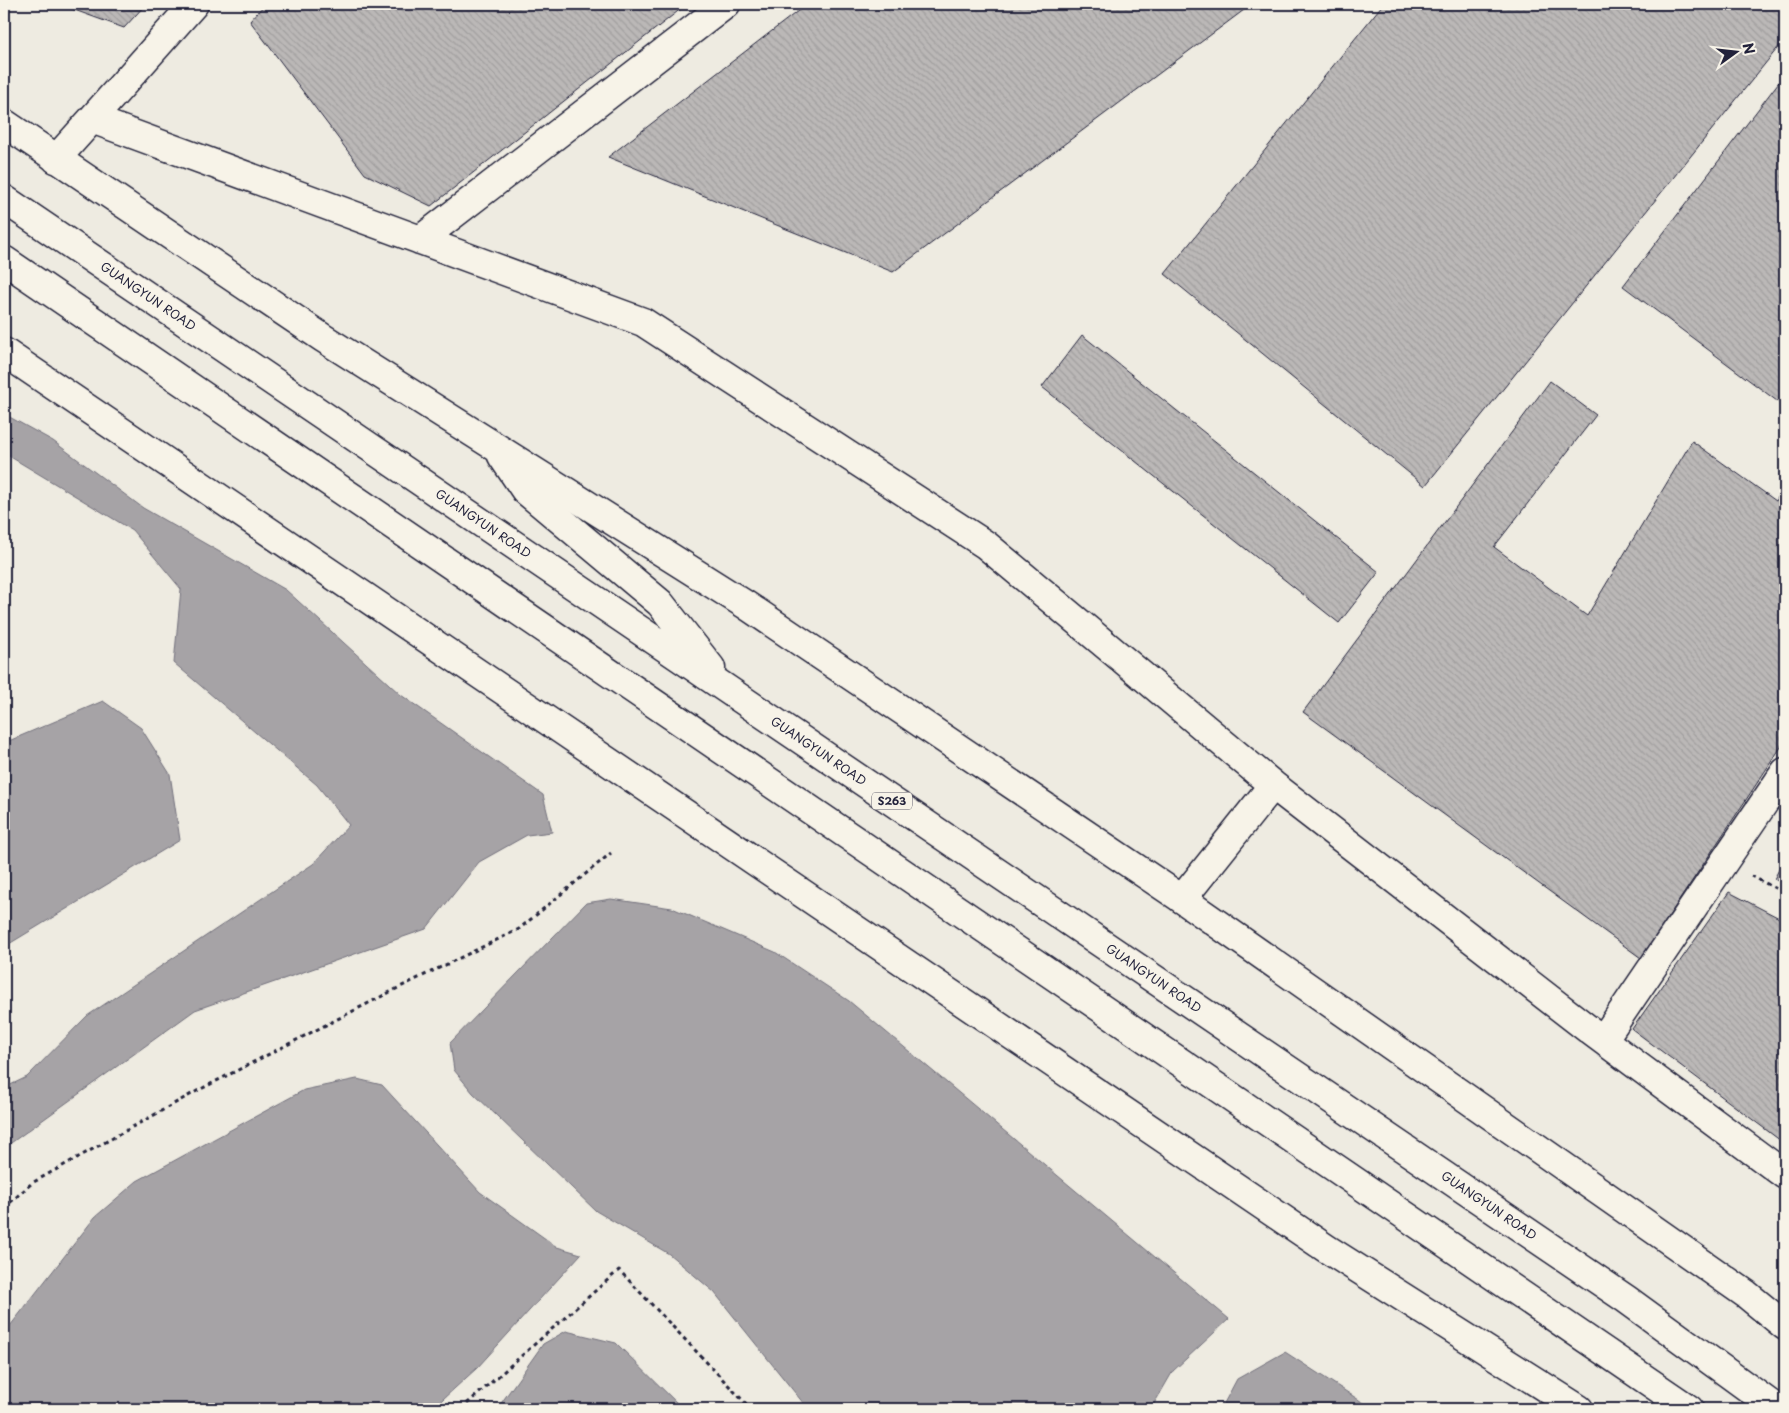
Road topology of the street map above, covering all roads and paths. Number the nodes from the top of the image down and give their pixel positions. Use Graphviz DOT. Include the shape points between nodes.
graph roads {
  1 [pos="194,4"];
  2 [pos="726,4"];
  3 [pos="92,119"];
  4 [pos="4,124"];
  5 [pos="56,159"];
  6 [pos="4,198"];
  7 [pos="420,240"];
  8 [pos="4,260"];
  9 [pos="4,352"];
  10 [pos="497,449"];
  11 [pos="727,689"];
  12 [pos="1785,772"];
  13 [pos="1273,786"];
  14 [pos="611,854"];
  15 [pos="1724,862"];
  16 [pos="1785,893"];
  17 [pos="1182,899"];
  18 [pos="1603,1040"];
  19 [pos="1785,1175"];
  20 [pos="4,1208"];
  21 [pos="1785,1326"];
  22 [pos="461,1409"];
  23 [pos="752,1409"];
  24 [pos="1579,1409"];
  25 [pos="1690,1409"];
  26 [pos="1777,1409"];
  1 -- 3 [label="main road"];
  2 -- 7 [label="main road"];
  3 -- 5 [label="main road"];
  3 -- 7 [label="main road"];
  4 -- 5 [label="main road"];
  5 -- 10 [label="main road" via="323,338"];
  6 -- 11 [label="main road, GUANGYUN ROAD / S263"];
  7 -- 13 [label="main road" via="643,322 986,545"];
  8 -- 25 [label="main road"];
  9 -- 24 [label="main road" via="1327,1249"];
  10 -- 11 [label="main road" via="525,490 660,604"];
  10 -- 17 [label="main road" via="746,605"];
  11 -- 26 [label="main road, GUANGYUN ROAD / S263" via="1626,1299"];
  12 -- 15 [label="main road"];
  13 -- 17 [label="main road"];
  13 -- 18 [label="main road"];
  14 -- 20 [label="path" via="519,929 197,1091 32,1183"];
  15 -- 16 [label="path"];
  15 -- 18 [label="main road"];
  17 -- 21 [label="main road" via="1746,1294"];
  18 -- 19 [label="main road"];
  22 -- 23 [label="path" via="619,1270"];
}
